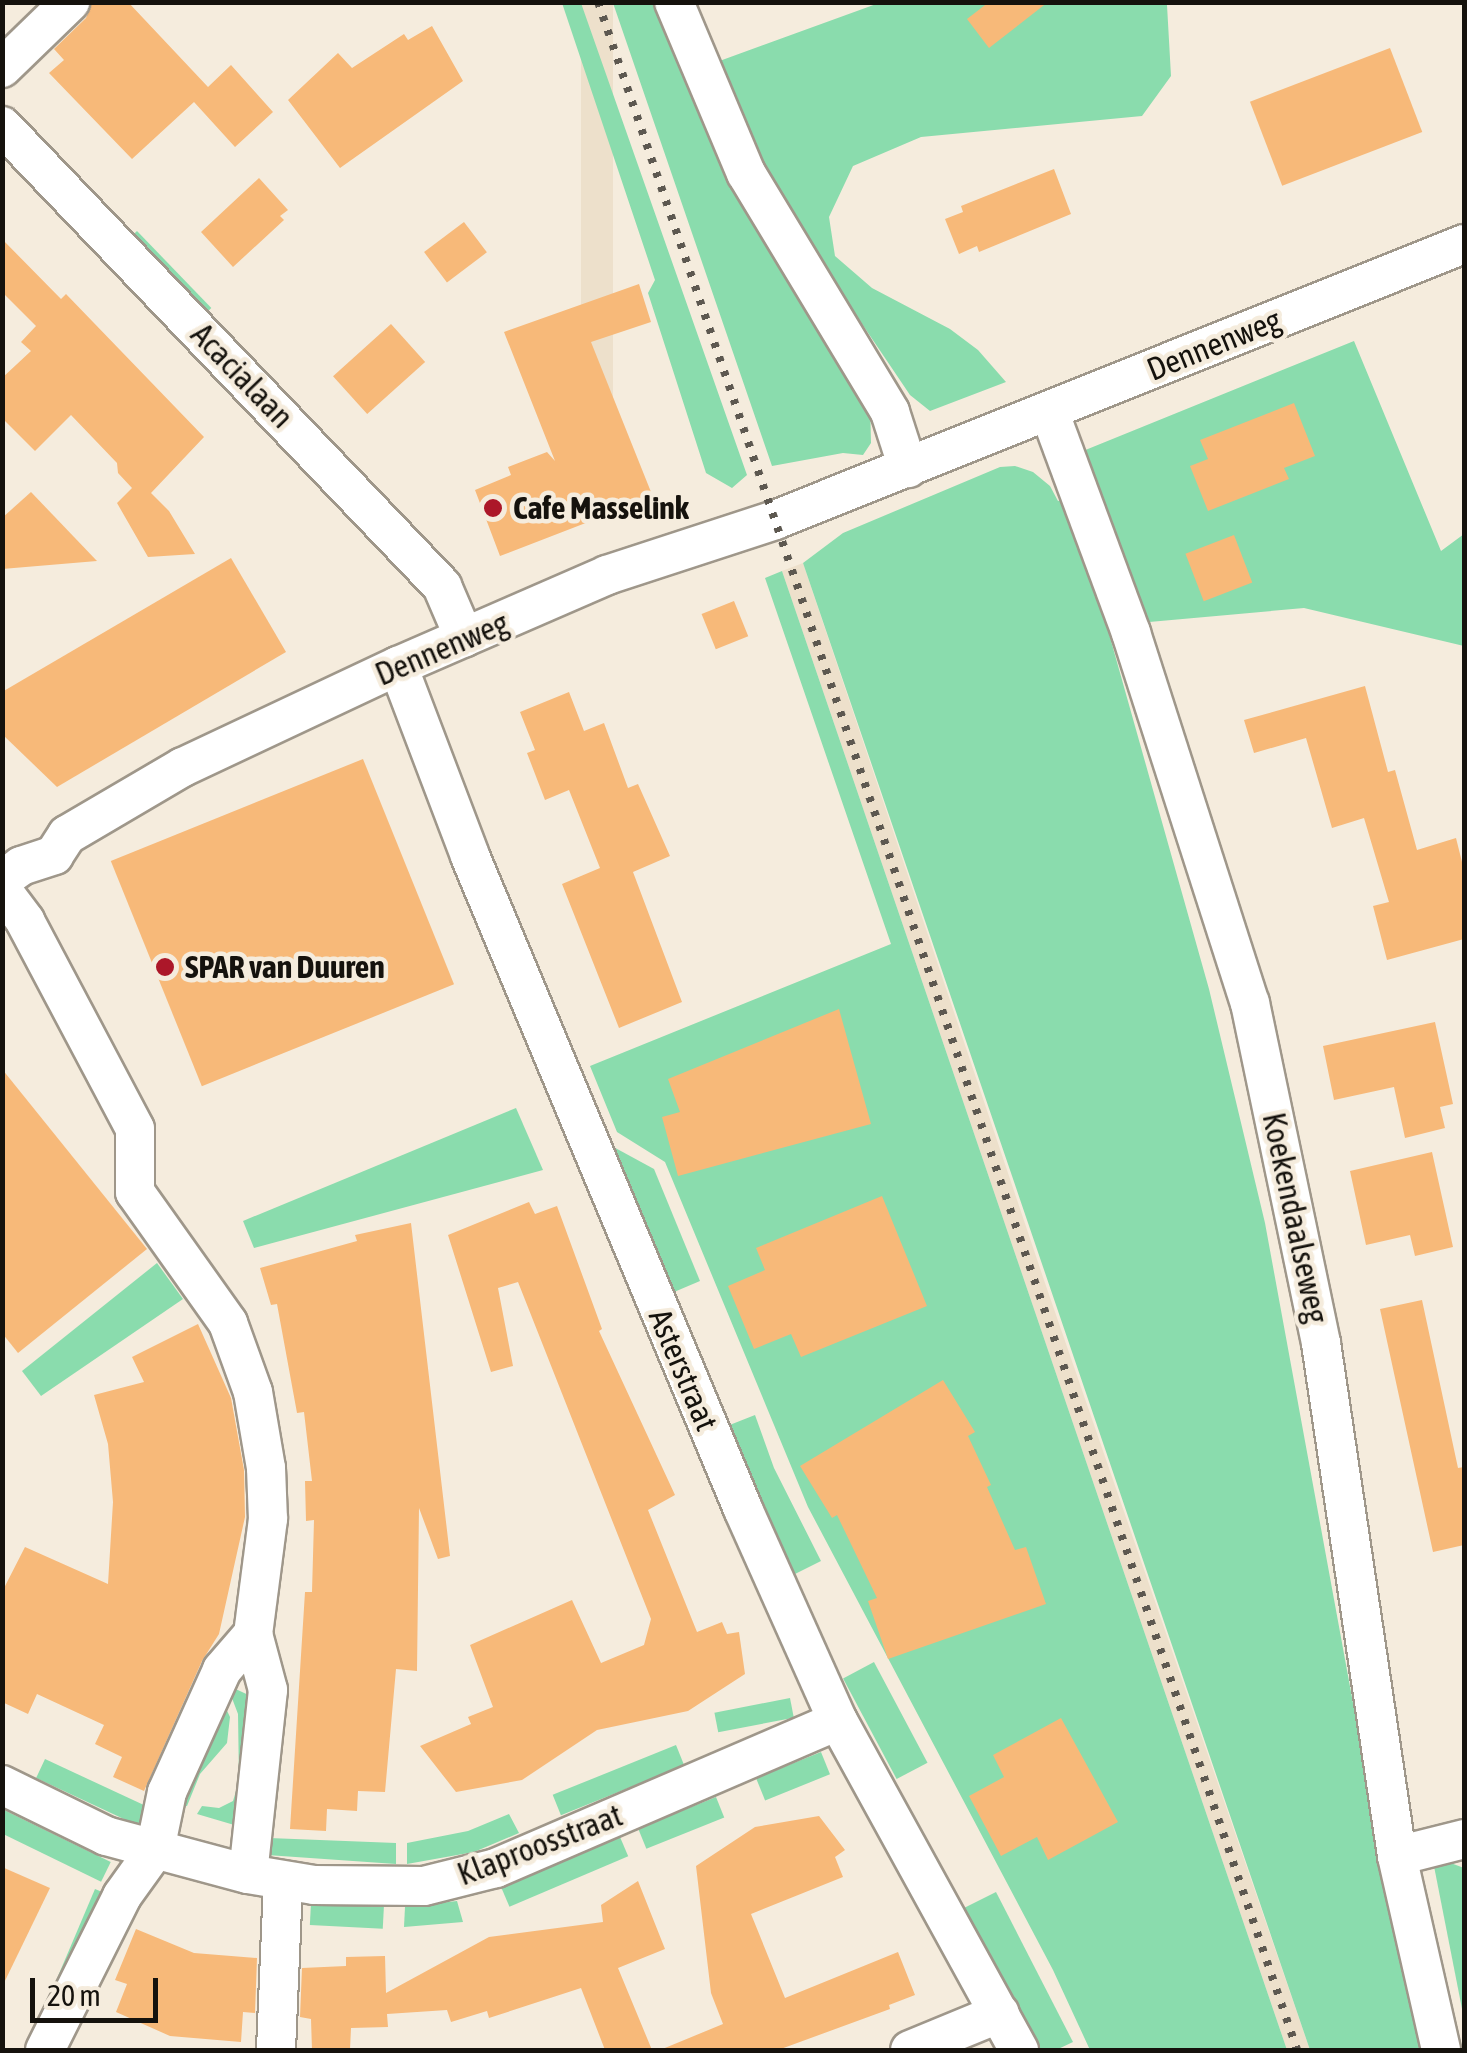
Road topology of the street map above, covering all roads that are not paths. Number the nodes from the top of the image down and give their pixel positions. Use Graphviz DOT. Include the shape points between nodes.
graph roads {
  1 [pos="70,2"];
  2 [pos="674,2"];
  3 [pos="2,68"];
  4 [pos="2,126"];
  5 [pos="1464,244"];
  6 [pos="1049,411"];
  7 [pos="908,468"];
  8 [pos="464,637"];
  9 [pos="398,666"];
  10 [pos="2,880"];
  11 [pos="2,890"];
  12 [pos="253,1634"];
  13 [pos="838,1721"];
  14 [pos="2,1785"];
  15 [pos="1464,1839"];
  16 [pos="154,1850"];
  17 [pos="1397,1856"];
  18 [pos="266,1878"];
  19 [pos="1000,2013"];
  20 [pos="45,2050"];
  21 [pos="276,2050"];
  22 [pos="910,2050"];
  23 [pos="1019,2050"];
  24 [pos="1441,2050"];
  1 -- 3 [label="street"];
  2 -- 7 [label="street" via="746,173 890,412"];
  4 -- 8 [label="street, Acacialaan" via="442,586"];
  5 -- 6 [label="street, Dennenweg"];
  6 -- 7 [label="street, Dennenweg"];
  6 -- 17 [label="street, Koekendaalseweg" via="1131,634 1250,1003 1321,1343"];
  7 -- 8 [label="street, Dennenweg" via="700,548 607,575"];
  8 -- 9 [label="street, Dennenweg"];
  9 -- 10 [label="street, Dennenweg" via="184,767 66,835 54,855"];
  9 -- 13 [label="street, Asterstraat" via="690,1390"];
  11 -- 12 [label="street" via="25,921 135,1129 134,1192 228,1323 252,1392 268,1519"];
  12 -- 16 [label="street" via="222,1670 198,1722 166,1792"];
  12 -- 18 [label="street" via="268,1690"];
  13 -- 18 [label="street, Klaproosstraat" via="496,1868 424,1886"];
  13 -- 19 [label="street, Asterstraat"];
  14 -- 16 [label="street, Klaproosstraat" via="106,1836"];
  15 -- 17 [label="street"];
  16 -- 18 [label="street, Klaproosstraat"];
  16 -- 20 [label="street" via="122,1896"];
  17 -- 24 [label="street, Koekendaalseweg"];
  18 -- 21 [label="street"];
  19 -- 22 [label="street"];
  19 -- 23 [label="street, Asterstraat"];
}
